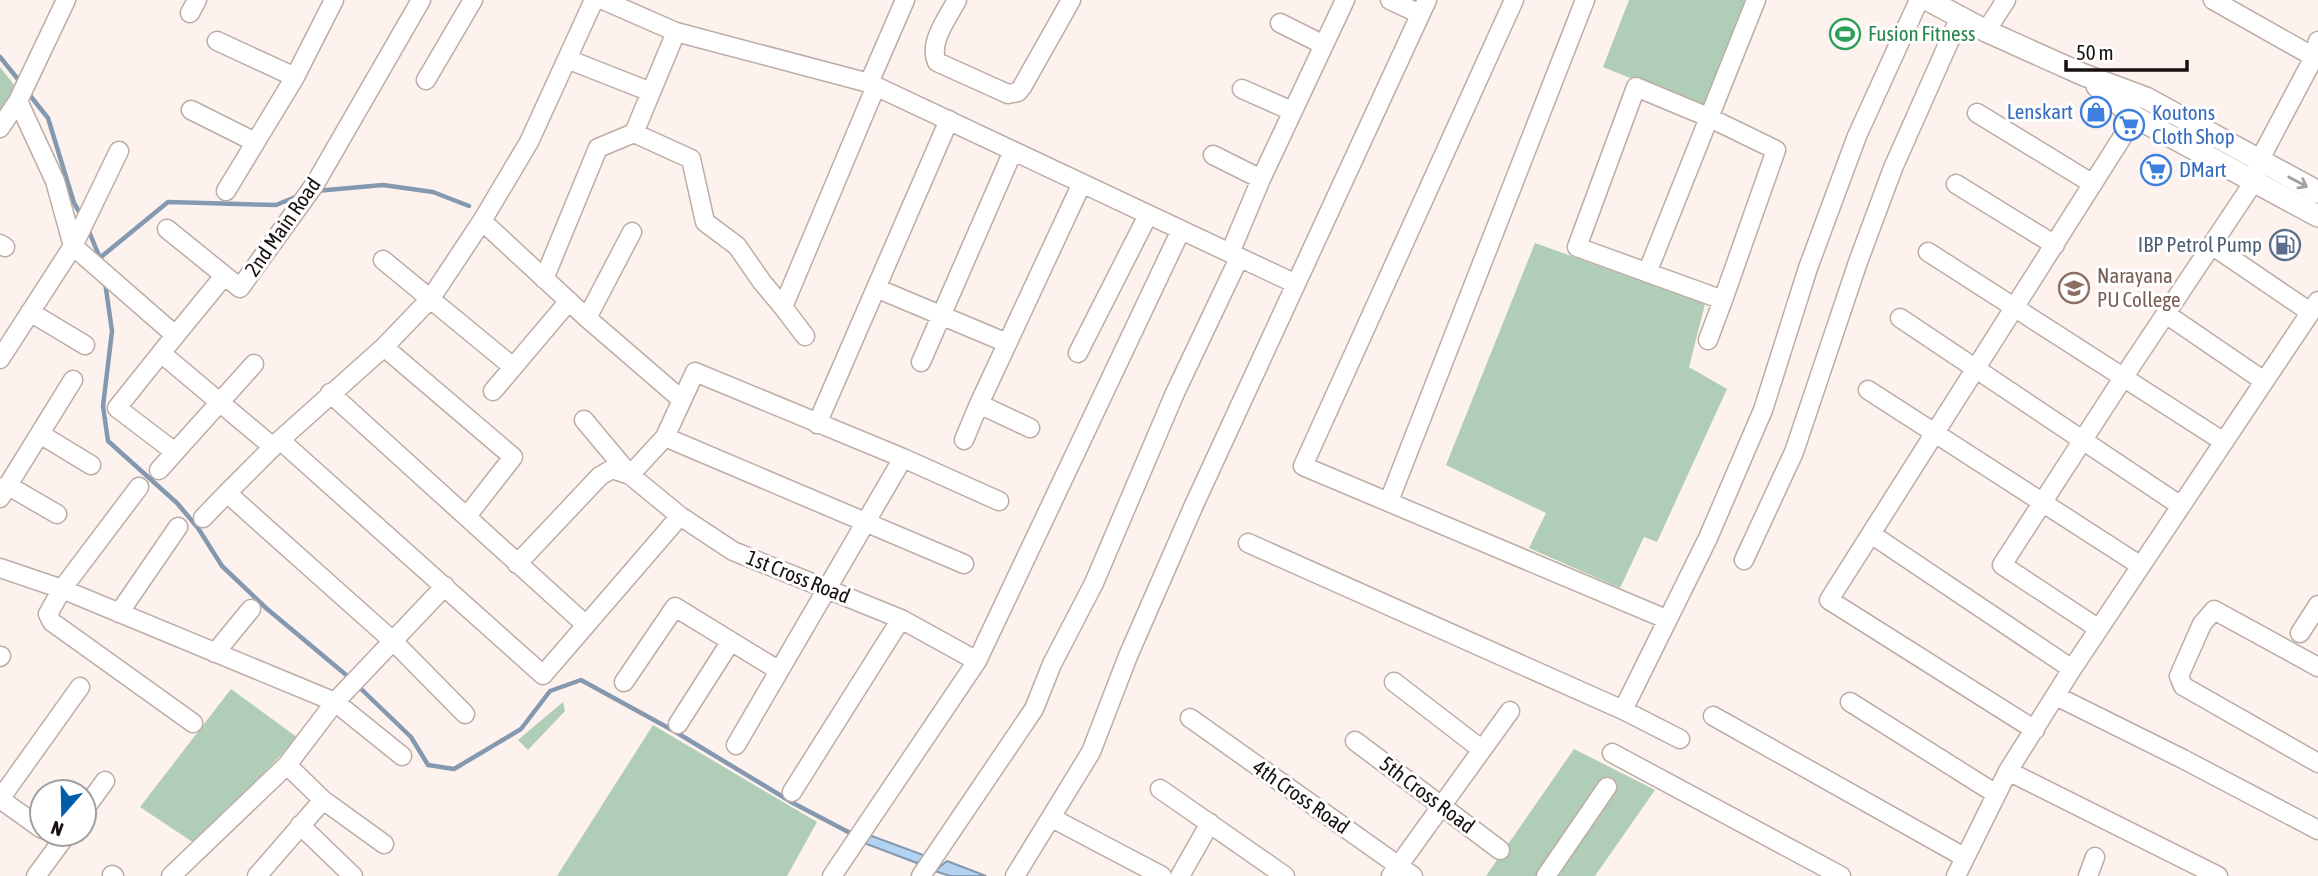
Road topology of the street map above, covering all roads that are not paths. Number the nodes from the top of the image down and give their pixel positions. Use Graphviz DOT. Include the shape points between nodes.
graph roads {
  1 [pos="66,0"];
  2 [pos="334,0"];
  3 [pos="421,0"];
  4 [pos="473,0"];
  5 [pos="594,0"];
  6 [pos="603,0"];
  7 [pos="905,0"];
  8 [pos="957,0"];
  9 [pos="1071,0"];
  10 [pos="1345,0"];
  11 [pos="1390,0"];
  12 [pos="1514,0"];
  13 [pos="1586,0"];
  14 [pos="1756,0"];
  15 [pos="1919,0"];
  16 [pos="1928,0"];
  17 [pos="2006,0"];
  18 [pos="2213,0"];
  19 [pos="1423,7"];
  20 [pos="1960,17"];
  21 [pos="1280,23"];
  22 [pos="1986,31"];
  23 [pos="676,32"];
  24 [pos="217,41"];
  25 [pos="1324,45"];
  26 [pos="2316,49"];
  27 [pos="567,59"];
  28 [pos="2084,75"];
  29 [pos="295,77"];
  30 [pos="426,80"];
  31 [pos="873,85"];
  32 [pos="1242,89"];
  33 [pos="22,92"];
  34 [pos="651,92"];
  35 [pos="191,110"];
  36 [pos="1292,111"];
  37 [pos="1977,113"];
  38 [pos="1708,117"];
  39 [pos="2135,117"];
  40 [pos="949,120"];
  41 [pos="0,128"];
  42 [pos="634,133"];
  43 [pos="255,142"];
  44 [pos="119,151"];
  45 [pos="1013,151"];
  46 [pos="1213,155"];
  47 [pos="2257,171"];
  48 [pos="1261,179"];
  49 [pos="1082,183"];
  50 [pos="1956,184"];
  51 [pos="2093,184"];
  52 [pos="226,191"];
  53 [pos="2318,192"];
  54 [pos="1149,215"];
  55 [pos="2318,216"];
  56 [pos="482,221"];
  57 [pos="167,229"];
  58 [pos="1181,230"];
  59 [pos="632,232"];
  60 [pos="2054,245"];
  61 [pos="73,246"];
  62 [pos="2213,246"];
  63 [pos="1928,252"];
  64 [pos="1235,255"];
  65 [pos="383,260"];
  66 [pos="1647,273"];
  67 [pos="224,276"];
  68 [pos="544,279"];
  69 [pos="1296,284"];
  70 [pos="876,288"];
  71 [pos="431,298"];
  72 [pos="1723,300"];
  73 [pos="569,301"];
  74 [pos="783,307"];
  75 [pos="2014,307"];
  76 [pos="2314,307"];
  77 [pos="30,312"];
  78 [pos="2166,314"];
  79 [pos="941,315"];
  80 [pos="587,318"];
  81 [pos="1900,318"];
  82 [pos="175,335"];
  83 [pos="805,336"];
  84 [pos="1708,340"];
  85 [pos="1007,343"];
  86 [pos="85,345"];
  87 [pos="384,347"];
  88 [pos="161,353"];
  89 [pos="1078,353"];
  90 [pos="0,359"];
  91 [pos="921,362"];
  92 [pos="254,364"];
  93 [pos="513,367"];
  94 [pos="1976,369"];
  95 [pos="2123,377"];
  96 [pos="73,380"];
  97 [pos="2264,381"];
  98 [pos="1868,390"];
  99 [pos="493,391"];
  100 [pos="330,393"];
  101 [pos="682,400"];
  102 [pos="220,403"];
  103 [pos="979,404"];
  104 [pos="584,420"];
  105 [pos="817,424"];
  106 [pos="1030,428"];
  107 [pos="1935,433"];
  108 [pos="40,434"];
  109 [pos="664,437"];
  110 [pos="964,440"];
  111 [pos="2083,441"];
  112 [pos="2224,442"];
  113 [pos="277,444"];
  114 [pos="175,452"];
  115 [pos="903,458"];
  116 [pos="91,465"];
  117 [pos="159,470"];
  118 [pos="631,475"];
  119 [pos="139,486"];
  120 [pos="4,491"];
  121 [pos="228,493"];
  122 [pos="999,501"];
  123 [pos="1389,501"];
  124 [pos="2043,502"];
  125 [pos="2181,506"];
  126 [pos="57,514"];
  127 [pos="467,516"];
  128 [pos="680,516"];
  129 [pos="203,518"];
  130 [pos="866,523"];
  131 [pos="178,527"];
  132 [pos="1871,534"];
  133 [pos="1248,543"];
  134 [pos="1744,560"];
  135 [pos="517,564"];
  136 [pos="964,564"];
  137 [pos="2141,566"];
  138 [pos="0,568"];
  139 [pos="445,586"];
  140 [pos="62,589"];
  141 [pos="828,589"];
  142 [pos="2318,605"];
  143 [pos="251,610"];
  144 [pos="119,613"];
  145 [pos="901,619"];
  146 [pos="1666,619"];
  147 [pos="586,625"];
  148 [pos="2099,629"];
  149 [pos="2300,633"];
  150 [pos="731,641"];
  151 [pos="394,642"];
  152 [pos="215,653"];
  153 [pos="977,662"];
  154 [pos="2318,667"];
  155 [pos="2072,669"];
  156 [pos="778,670"];
  157 [pos="624,682"];
  158 [pos="1394,682"];
  159 [pos="80,687"];
  160 [pos="2056,696"];
  161 [pos="335,702"];
  162 [pos="1850,702"];
  163 [pos="1623,710"];
  164 [pos="1510,711"];
  165 [pos="465,714"];
  166 [pos="1713,716"];
  167 [pos="1190,718"];
  168 [pos="193,723"];
  169 [pos="678,723"];
  170 [pos="2035,730"];
  171 [pos="1355,740"];
  172 [pos="1680,740"];
  173 [pos="736,745"];
  174 [pos="1481,749"];
  175 [pos="1612,753"];
  176 [pos="402,757"];
  177 [pos="2318,764"];
  178 [pos="287,765"];
  179 [pos="2008,771"];
  180 [pos="105,781"];
  181 [pos="1607,787"];
  182 [pos="1160,789"];
  183 [pos="98,791"];
  184 [pos="792,792"];
  185 [pos="1996,794"];
  186 [pos="0,799"];
  187 [pos="323,800"];
  188 [pos="1440,806"];
  189 [pos="1052,818"];
  190 [pos="28,819"];
  191 [pos="1210,823"];
  192 [pos="300,825"];
  193 [pos="2318,830"];
  194 [pos="384,844"];
  195 [pos="53,848"];
  196 [pos="1500,850"];
  197 [pos="1964,857"];
  198 [pos="2095,858"];
  199 [pos="928,865"];
  200 [pos="1401,873"];
  201 [pos="36,876"];
  202 [pos="171,876"];
  203 [pos="257,876"];
  204 [pos="353,876"];
  205 [pos="832,876"];
  206 [pos="1015,876"];
  207 [pos="1162,876"];
  208 [pos="1180,876"];
  209 [pos="1285,876"];
  210 [pos="1546,876"];
  211 [pos="1842,876"];
  212 [pos="1956,876"];
  213 [pos="2088,876"];
  214 [pos="2218,876"];
  1 -- 33 [label="street"];
  2 -- 29 [label="street"];
  3 -- 67 [label="street, 2nd Main Road" via="311,191 240,288"];
  4 -- 30 [label="street"];
  5 -- 27 [label="street"];
  6 -- 23 [label="street"];
  7 -- 31 [label="street"];
  8 -- 9 [label="street" via="935,43 937,62 1008,94 1022,87"];
  10 -- 25 [label="street"];
  11 -- 19 [label="street"];
  12 -- 123 [label="street" via="1303,466"];
  13 -- 123 [label="street"];
  14 -- 38 [label="street"];
  15 -- 146 [label="street" via="1853,148 1808,268 1763,410 1708,538"];
  16 -- 20 [label="main road"];
  17 -- 22 [label="street"];
  18 -- 26 [label="street"];
  19 -- 69 [label="street"];
  20 -- 22 [label="main road"];
  20 -- 134 [label="street" via="1893,168 1794,452"];
  21 -- 25 [label="street"];
  22 -- 28 [label="main road"];
  23 -- 31 [label="street"];
  23 -- 34 [label="street"];
  24 -- 29 [label="street"];
  25 -- 36 [label="street"];
  26 -- 47 [label="street"];
  27 -- 34 [label="street"];
  27 -- 56 [label="street" via="529,142"];
  28 -- 39 [label="main road"];
  28 -- 47 [label="main road" via="2146,97"];
  29 -- 43 [label="street"];
  31 -- 40 [label="street"];
  31 -- 74 [label="street"];
  32 -- 36 [label="street"];
  33 -- 41 [label="street"];
  33 -- 61 [label="street"];
  34 -- 42 [label="street"];
  35 -- 43 [label="street"];
  36 -- 48 [label="street"];
  37 -- 51 [label="street"];
  38 -- 66 [label="street"];
  38 -- 66 [label="street" via="1636,87 1577,247"];
  38 -- 72 [label="street" via="1776,150"];
  39 -- 47 [label="main road"];
  39 -- 51 [label="street"];
  40 -- 45 [label="street"];
  40 -- 70 [label="street"];
  42 -- 68 [label="street" via="598,148"];
  42 -- 74 [label="street" via="691,159 705,222 737,246"];
  43 -- 52 [label="street"];
  44 -- 61 [label="street"];
  45 -- 49 [label="street"];
  45 -- 79 [label="street"];
  46 -- 48 [label="street"];
  47 -- 53 [label="main road, one-way"];
  47 -- 55 [label="main road"];
  47 -- 62 [label="street"];
  48 -- 64 [label="street"];
  49 -- 54 [label="street"];
  49 -- 85 [label="street"];
  50 -- 60 [label="street"];
  51 -- 60 [label="street"];
  54 -- 58 [label="street"];
  54 -- 89 [label="street"];
  56 -- 68 [label="street"];
  56 -- 71 [label="street"];
  57 -- 67 [label="street"];
  58 -- 64 [label="street"];
  58 -- 153 [label="street"];
  59 -- 80 [label="street"];
  60 -- 75 [label="street"];
  61 -- 77 [label="street"];
  61 -- 82 [label="street"];
  62 -- 76 [label="street"];
  62 -- 78 [label="street"];
  63 -- 75 [label="street"];
  64 -- 69 [label="street"];
  64 -- 199 [label="street" via="1094,583 1034,709"];
  65 -- 71 [label="street"];
  66 -- 72 [label="street"];
  67 -- 82 [label="street, 2nd Main Road"];
  68 -- 73 [label="street"];
  69 -- 189 [label="street" via="1194,505 1091,752"];
  70 -- 79 [label="street"];
  70 -- 105 [label="street"];
  71 -- 87 [label="street"];
  71 -- 93 [label="street"];
  72 -- 84 [label="street"];
  73 -- 80 [label="street"];
  73 -- 93 [label="street"];
  74 -- 83 [label="street"];
  75 -- 94 [label="street"];
  75 -- 95 [label="street"];
  76 -- 97 [label="street"];
  77 -- 86 [label="street"];
  77 -- 90 [label="street"];
  78 -- 95 [label="street"];
  78 -- 97 [label="street"];
  79 -- 85 [label="street"];
  79 -- 91 [label="street"];
  80 -- 101 [label="street"];
  81 -- 94 [label="street"];
  82 -- 88 [label="street, 2nd Main Road"];
  85 -- 103 [label="street"];
  87 -- 100 [label="street"];
  87 -- 127 [label="street" via="513,457"];
  88 -- 102 [label="street"];
  88 -- 114 [label="street, 2nd Main Road" via="117,408"];
  92 -- 102 [label="street"];
  93 -- 99 [label="street"];
  94 -- 107 [label="street"];
  94 -- 111 [label="street"];
  95 -- 111 [label="street"];
  95 -- 112 [label="street"];
  96 -- 108 [label="street"];
  97 -- 112 [label="street"];
  98 -- 107 [label="street"];
  100 -- 113 [label="street"];
  100 -- 127 [label="street"];
  101 -- 105 [label="street" via="695,372"];
  101 -- 109 [label="street"];
  102 -- 113 [label="street"];
  102 -- 114 [label="street"];
  103 -- 106 [label="street"];
  103 -- 110 [label="street"];
  104 -- 118 [label="street, 1st Cross Road"];
  105 -- 115 [label="street"];
  107 -- 124 [label="street"];
  107 -- 132 [label="street"];
  108 -- 116 [label="street"];
  108 -- 120 [label="street"];
  109 -- 118 [label="street"];
  109 -- 130 [label="street"];
  111 -- 124 [label="street"];
  111 -- 125 [label="street"];
  112 -- 125 [label="street"];
  113 -- 121 [label="street"];
  113 -- 139 [label="street"];
  114 -- 117 [label="street"];
  115 -- 122 [label="street"];
  115 -- 130 [label="street"];
  118 -- 128 [label="street, 1st Cross Road"];
  118 -- 135 [label="street" via="612,469 600,476"];
  119 -- 140 [label="street"];
  120 -- 126 [label="street"];
  121 -- 129 [label="street"];
  121 -- 151 [label="street"];
  123 -- 146 [label="street"];
  124 -- 137 [label="street"];
  124 -- 148 [label="street" via="2002,565"];
  125 -- 137 [label="street"];
  127 -- 135 [label="street"];
  128 -- 141 [label="street, 1st Cross Road" via="733,551"];
  128 -- 147 [label="street"];
  130 -- 136 [label="street"];
  130 -- 141 [label="street"];
  131 -- 144 [label="street"];
  132 -- 155 [label="street"];
  132 -- 170 [label="street" via="1829,600"];
  133 -- 163 [label="street"];
  135 -- 147 [label="street"];
  137 -- 148 [label="street"];
  138 -- 140 [label="street"];
  139 -- 147 [label="street" via="543,675"];
  139 -- 151 [label="street"];
  140 -- 144 [label="street"];
  140 -- 168 [label="street" via="48,614 52,622"];
  141 -- 145 [label="street, 1st Cross Road"];
  141 -- 156 [label="street"];
  142 -- 149 [label="street"];
  143 -- 152 [label="street"];
  144 -- 152 [label="street"];
  145 -- 153 [label="street, 1st Cross Road"];
  145 -- 184 [label="street"];
  146 -- 163 [label="street"];
  148 -- 155 [label="street"];
  150 -- 156 [label="street"];
  150 -- 157 [label="street" via="675,607"];
  150 -- 169 [label="street"];
  151 -- 161 [label="street"];
  151 -- 165 [label="street"];
  152 -- 161 [label="street"];
  153 -- 205 [label="street"];
  154 -- 177 [label="street" via="2214,610 2202,624 2179,676 2183,686"];
  155 -- 160 [label="street"];
  156 -- 173 [label="street"];
  158 -- 174 [label="street"];
  159 -- 186 [label="street"];
  160 -- 170 [label="street"];
  160 -- 193 [label="street"];
  161 -- 176 [label="street"];
  161 -- 178 [label="street"];
  162 -- 185 [label="street"];
  163 -- 172 [label="street"];
  164 -- 174 [label="street"];
  166 -- 197 [label="street"];
  167 -- 200 [label="street, 4th Cross Road"];
  170 -- 179 [label="street"];
  171 -- 188 [label="street, 5th Cross Road"];
  174 -- 188 [label="street"];
  175 -- 211 [label="street"];
  178 -- 187 [label="street"];
  178 -- 202 [label="street"];
  179 -- 185 [label="street"];
  179 -- 214 [label="street"];
  180 -- 183 [label="street"];
  181 -- 210 [label="street"];
  182 -- 191 [label="street"];
  185 -- 197 [label="street"];
  186 -- 190 [label="street"];
  187 -- 192 [label="street"];
  187 -- 194 [label="street"];
  188 -- 196 [label="street, 5th Cross Road"];
  188 -- 200 [label="street"];
  189 -- 206 [label="street"];
  189 -- 207 [label="street"];
  191 -- 208 [label="street"];
  191 -- 209 [label="street"];
  192 -- 203 [label="street"];
  192 -- 204 [label="street"];
  195 -- 201 [label="street"];
  197 -- 212 [label="street"];
  198 -- 213 [label="street"];
}
